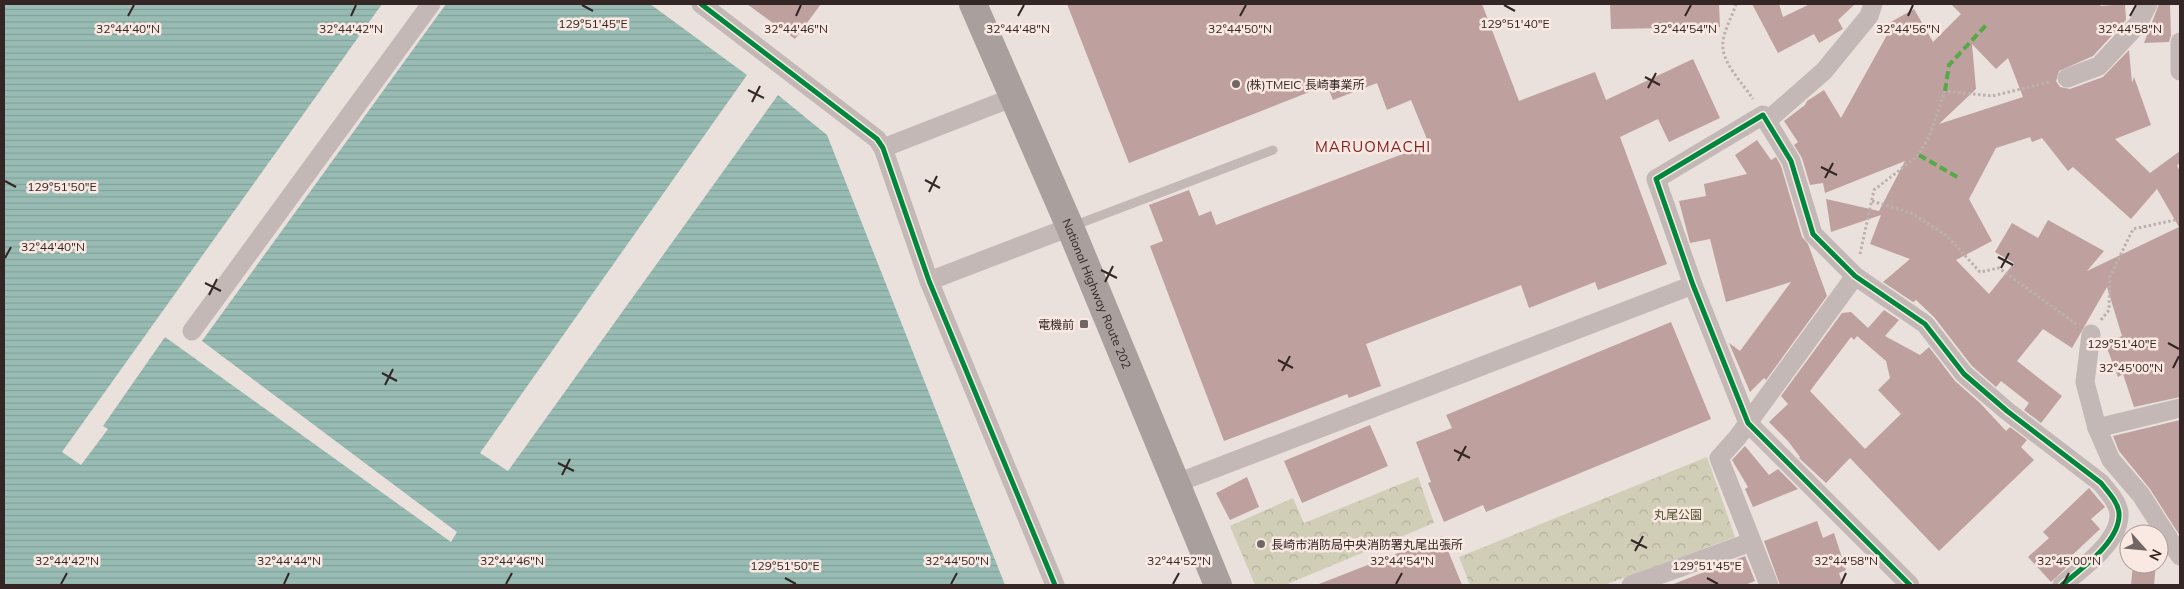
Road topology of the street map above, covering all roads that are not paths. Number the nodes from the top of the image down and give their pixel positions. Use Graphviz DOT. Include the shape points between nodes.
graph roads {
  1 [pos="431,4"];
  2 [pos="701,4"];
  3 [pos="973,4"];
  4 [pos="1873,4"];
  5 [pos="2148,4"];
  6 [pos="2180,42"];
  7 [pos="2180,71"];
  8 [pos="2067,78"];
  9 [pos="1014,97"];
  10 [pos="1766,117"];
  11 [pos="883,148"];
  12 [pos="1273,150"];
  13 [pos="1070,227"];
  14 [pos="1855,276"];
  15 [pos="929,281"];
  16 [pos="1692,285"];
  17 [pos="192,331"];
  18 [pos="2091,334"];
  19 [pos="2180,408"];
  20 [pos="1748,423"];
  21 [pos="2097,428"];
  22 [pos="1177,483"];
  23 [pos="1751,542"];
  24 [pos="2180,556"];
  25 [pos="1056,585"];
  26 [pos="1218,585"];
  27 [pos="1631,585"];
  28 [pos="1769,585"];
  29 [pos="1908,585"];
  30 [pos="2062,585"];
  1 -- 17 [label="street"];
  2 -- 11 [label="street" via="877,139"];
  3 -- 9 [label="highway, National Highway Route 202"];
  4 -- 10 [label="street" via="1868,16 1824,71"];
  5 -- 8 [label="street" via="2138,24 2099,66"];
  6 -- 7 [label="street"];
  9 -- 11 [label="street"];
  9 -- 13 [label="highway, National Highway Route 202"];
  10 -- 14 [label="street" via="1791,162 1813,234"];
  10 -- 16 [label="street" via="1656,179"];
  11 -- 15 [label="street"];
  12 -- 13 [label="lane"];
  13 -- 15 [label="street"];
  13 -- 22 [label="highway, National Highway Route 202"];
  14 -- 20 [label="street"];
  14 -- 30 [label="street" via="1925,324 1964,374 2006,411 2101,483 2112,498 2119,514 2113,535 2106,546"];
  15 -- 25 [label="street"];
  16 -- 20 [label="street"];
  16 -- 22 [label="street"];
  18 -- 21 [label="street" via="2085,382"];
  19 -- 21 [label="street"];
  20 -- 23 [label="street" via="1719,458"];
  20 -- 29 [label="street"];
  21 -- 24 [label="street" via="2110,460 2141,494"];
  22 -- 26 [label="highway, National Highway Route 202"];
  23 -- 27 [label="street"];
  23 -- 28 [label="street"];
}
